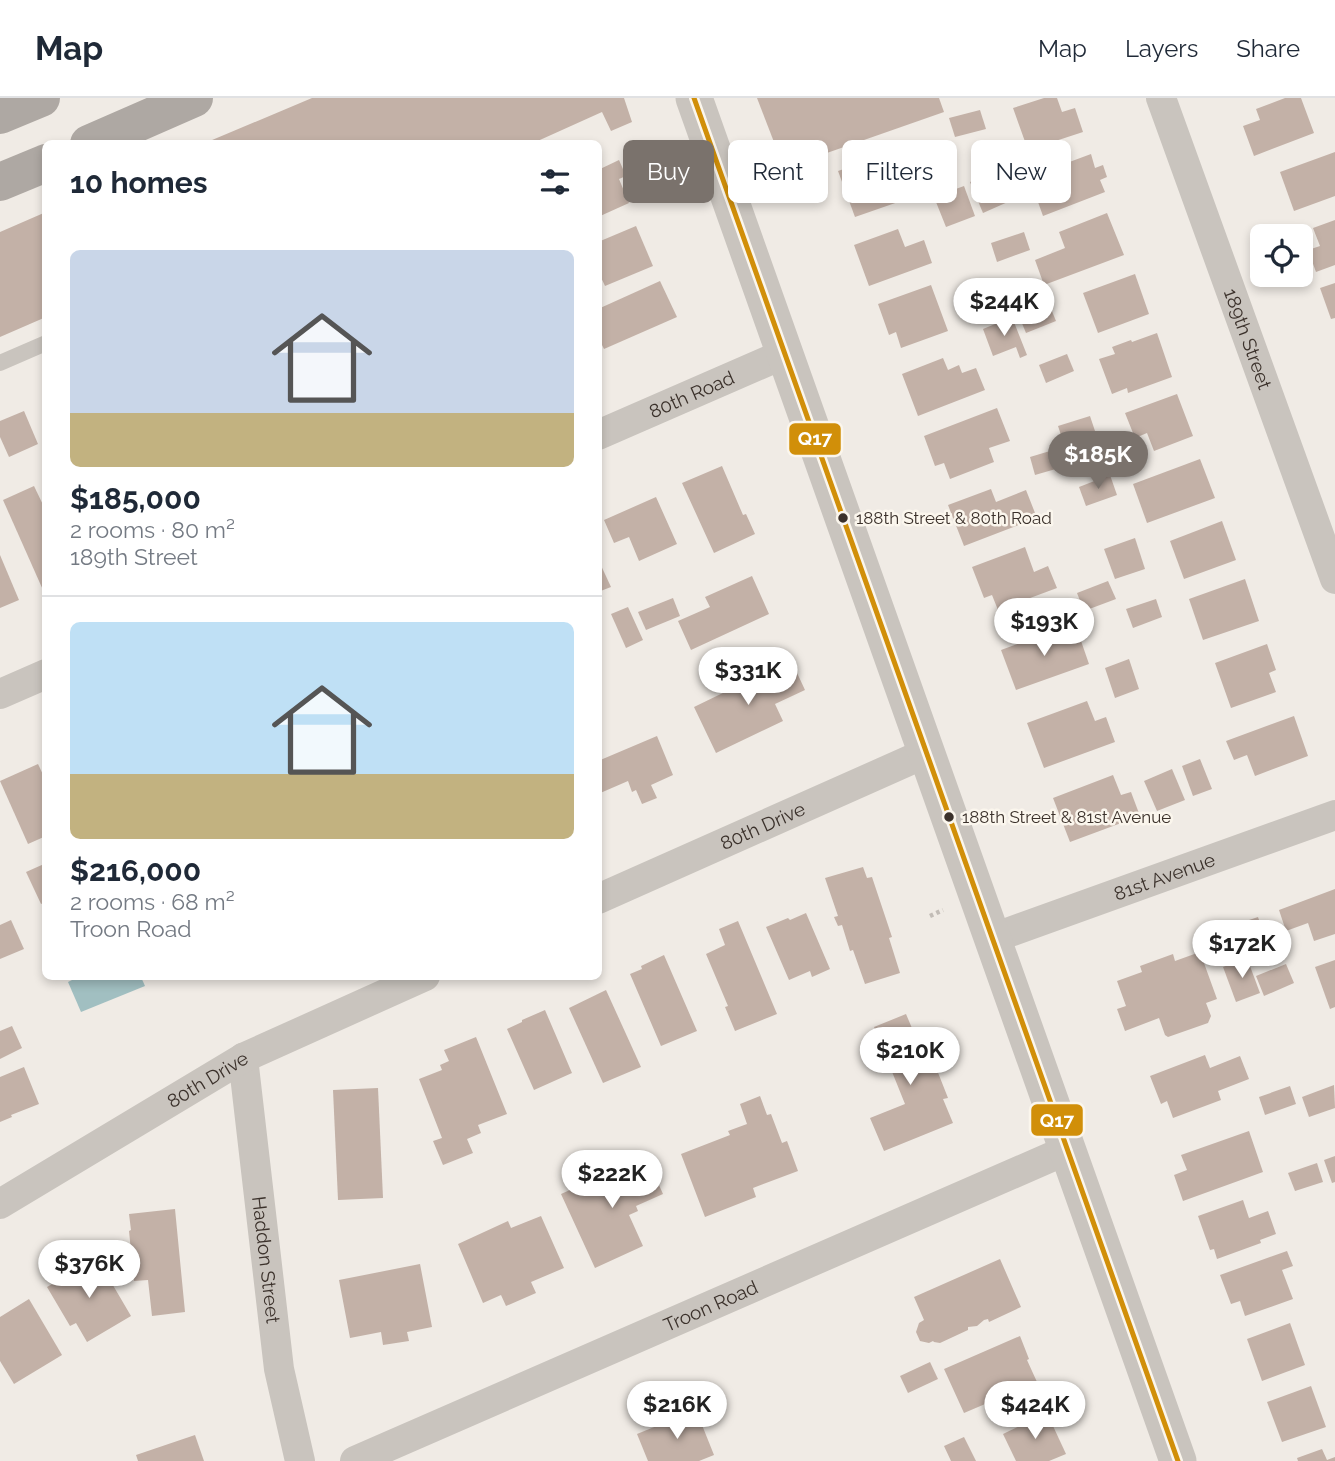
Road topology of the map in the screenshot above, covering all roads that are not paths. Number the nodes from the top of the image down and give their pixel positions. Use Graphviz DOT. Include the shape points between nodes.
graph roads {
  1 [pos="41,98"];
  2 [pos="194,98"];
  3 [pos="694,98"];
  4 [pos="1161,98"];
  5 [pos="0,115"];
  6 [pos="102,140"];
  7 [pos="42,165"];
  8 [pos="0,182"];
  9 [pos="42,345"];
  10 [pos="784,354"];
  11 [pos="0,363"];
  12 [pos="602,433"];
  13 [pos="1335,579"];
  14 [pos="42,676"];
  15 [pos="0,694"];
  16 [pos="926,753"];
  17 [pos="1335,815"];
  18 [pos="602,897"];
  19 [pos="993,938"];
  20 [pos="416,980"];
  21 [pos="243,1058"];
  22 [pos="1067,1150"];
  23 [pos="0,1204"];
  24 [pos="300,1461"];
  25 [pos="355,1461"];
  26 [pos="1178,1461"];
  1 -- 5 [label="main road"];
  2 -- 6 [label="main road"];
  3 -- 10 [label="street"];
  4 -- 13 [label="street, 189th Street"];
  7 -- 8 [label="main road"];
  9 -- 11 [label="lane"];
  10 -- 12 [label="street, 80th Road"];
  10 -- 16 [label="street"];
  14 -- 15 [label="street"];
  16 -- 18 [label="street, 80th Drive"];
  16 -- 19 [label="street"];
  17 -- 19 [label="street, 81st Avenue"];
  19 -- 22 [label="street"];
  20 -- 21 [label="street, 80th Drive"];
  21 -- 23 [label="street, 80th Drive"];
  21 -- 24 [label="street, Haddon Street" via="279,1369"];
  22 -- 25 [label="street, Troon Road"];
  22 -- 26 [label="street"];
}
